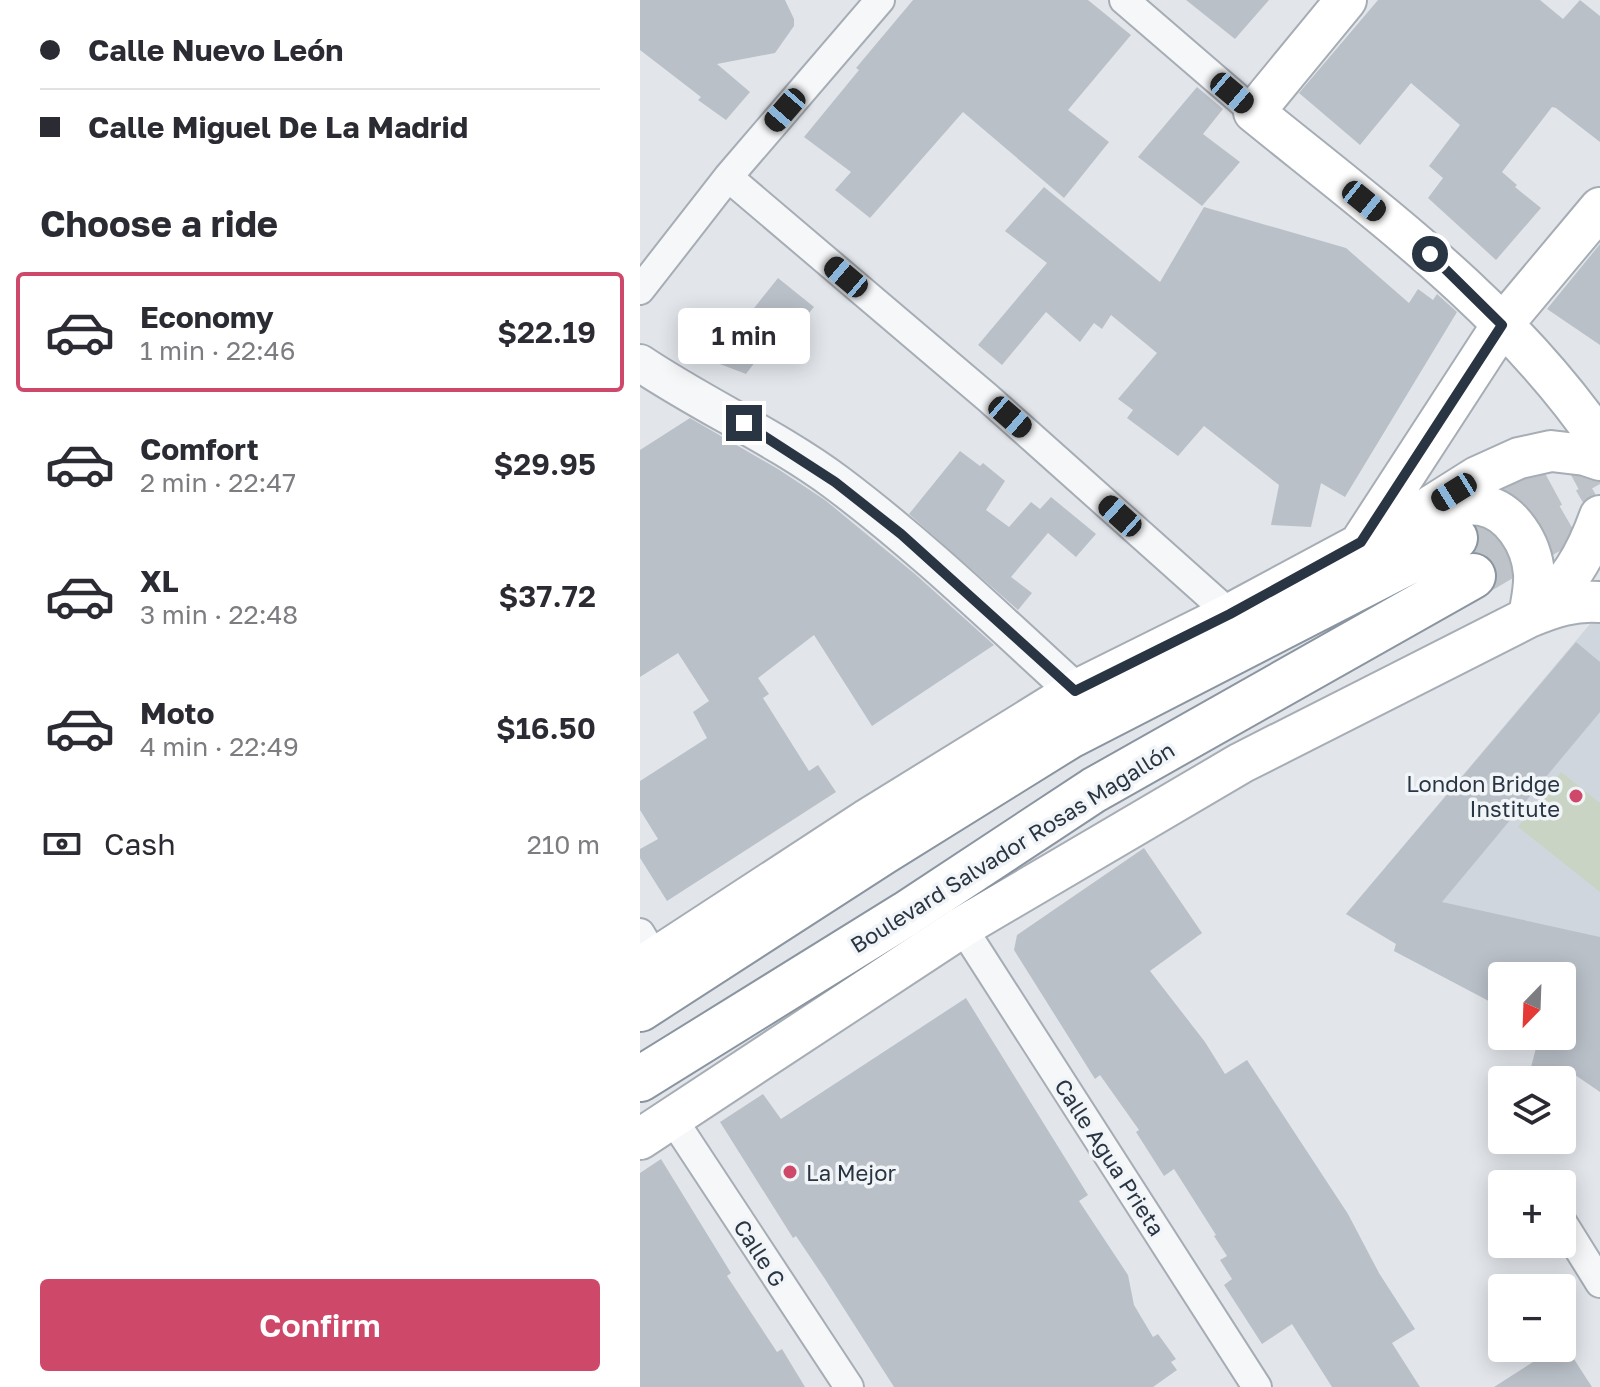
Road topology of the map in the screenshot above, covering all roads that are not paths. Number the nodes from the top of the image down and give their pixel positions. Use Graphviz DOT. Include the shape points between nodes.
graph roads {
  1 [pos="880,0"];
  2 [pos="1124,0"];
  3 [pos="1346,0"];
  4 [pos="1254,112"];
  5 [pos="728,177"];
  6 [pos="1600,208"];
  7 [pos="640,290"];
  8 [pos="1502,325"];
  9 [pos="640,363"];
  10 [pos="1600,441"];
  11 [pos="1600,460"];
  12 [pos="1600,516"];
  13 [pos="1453,540"];
  14 [pos="1361,542"];
  15 [pos="1600,602"];
  16 [pos="1230,614"];
  17 [pos="1529,617"];
  18 [pos="1075,691"];
  19 [pos="962,927"];
  20 [pos="645,953"];
  21 [pos="640,1009"];
  22 [pos="640,1079"];
  23 [pos="656,1128"];
  24 [pos="1576,1244"];
  25 [pos="1600,1283"];
  26 [pos="849,1387"];
  27 [pos="1257,1387"];
  1 -- 5 [label="street"];
  2 -- 4 [label="street"];
  3 -- 4 [label="main road"];
  4 -- 8 [label="main road" via="1430,254"];
  5 -- 7 [label="street"];
  5 -- 16 [label="street" via="988,398"];
  6 -- 8 [label="main road"];
  8 -- 10 [label="main road"];
  8 -- 14 [label="main road"];
  9 -- 18 [label="street" via="835,482 901,534"];
  11 -- 13 [label="main road" via="1551,451 1519,458 1477,477"];
  12 -- 17 [label="main road" via="1572,576"];
  13 -- 14 [label="main road"];
  13 -- 17 [label="main road" via="1481,505 1506,515 1530,555 1534,575"];
  13 -- 21 [label="highway" via="1068,737"];
  13 -- 22 [label="highway, Boulevard Salvador Rosas Magallón" via="1094,790"];
  14 -- 16 [label="main road"];
  15 -- 17 [label="main road" via="1556,606"];
  16 -- 18 [label="main road"];
  17 -- 19 [label="main road" via="1241,763"];
  18 -- 20 [label="main road"];
  19 -- 23 [label="main road"];
  19 -- 27 [label="street, Calle Agua Prieta"];
  23 -- 26 [label="street, Calle G"];
  24 -- 25 [label="street"];
}
